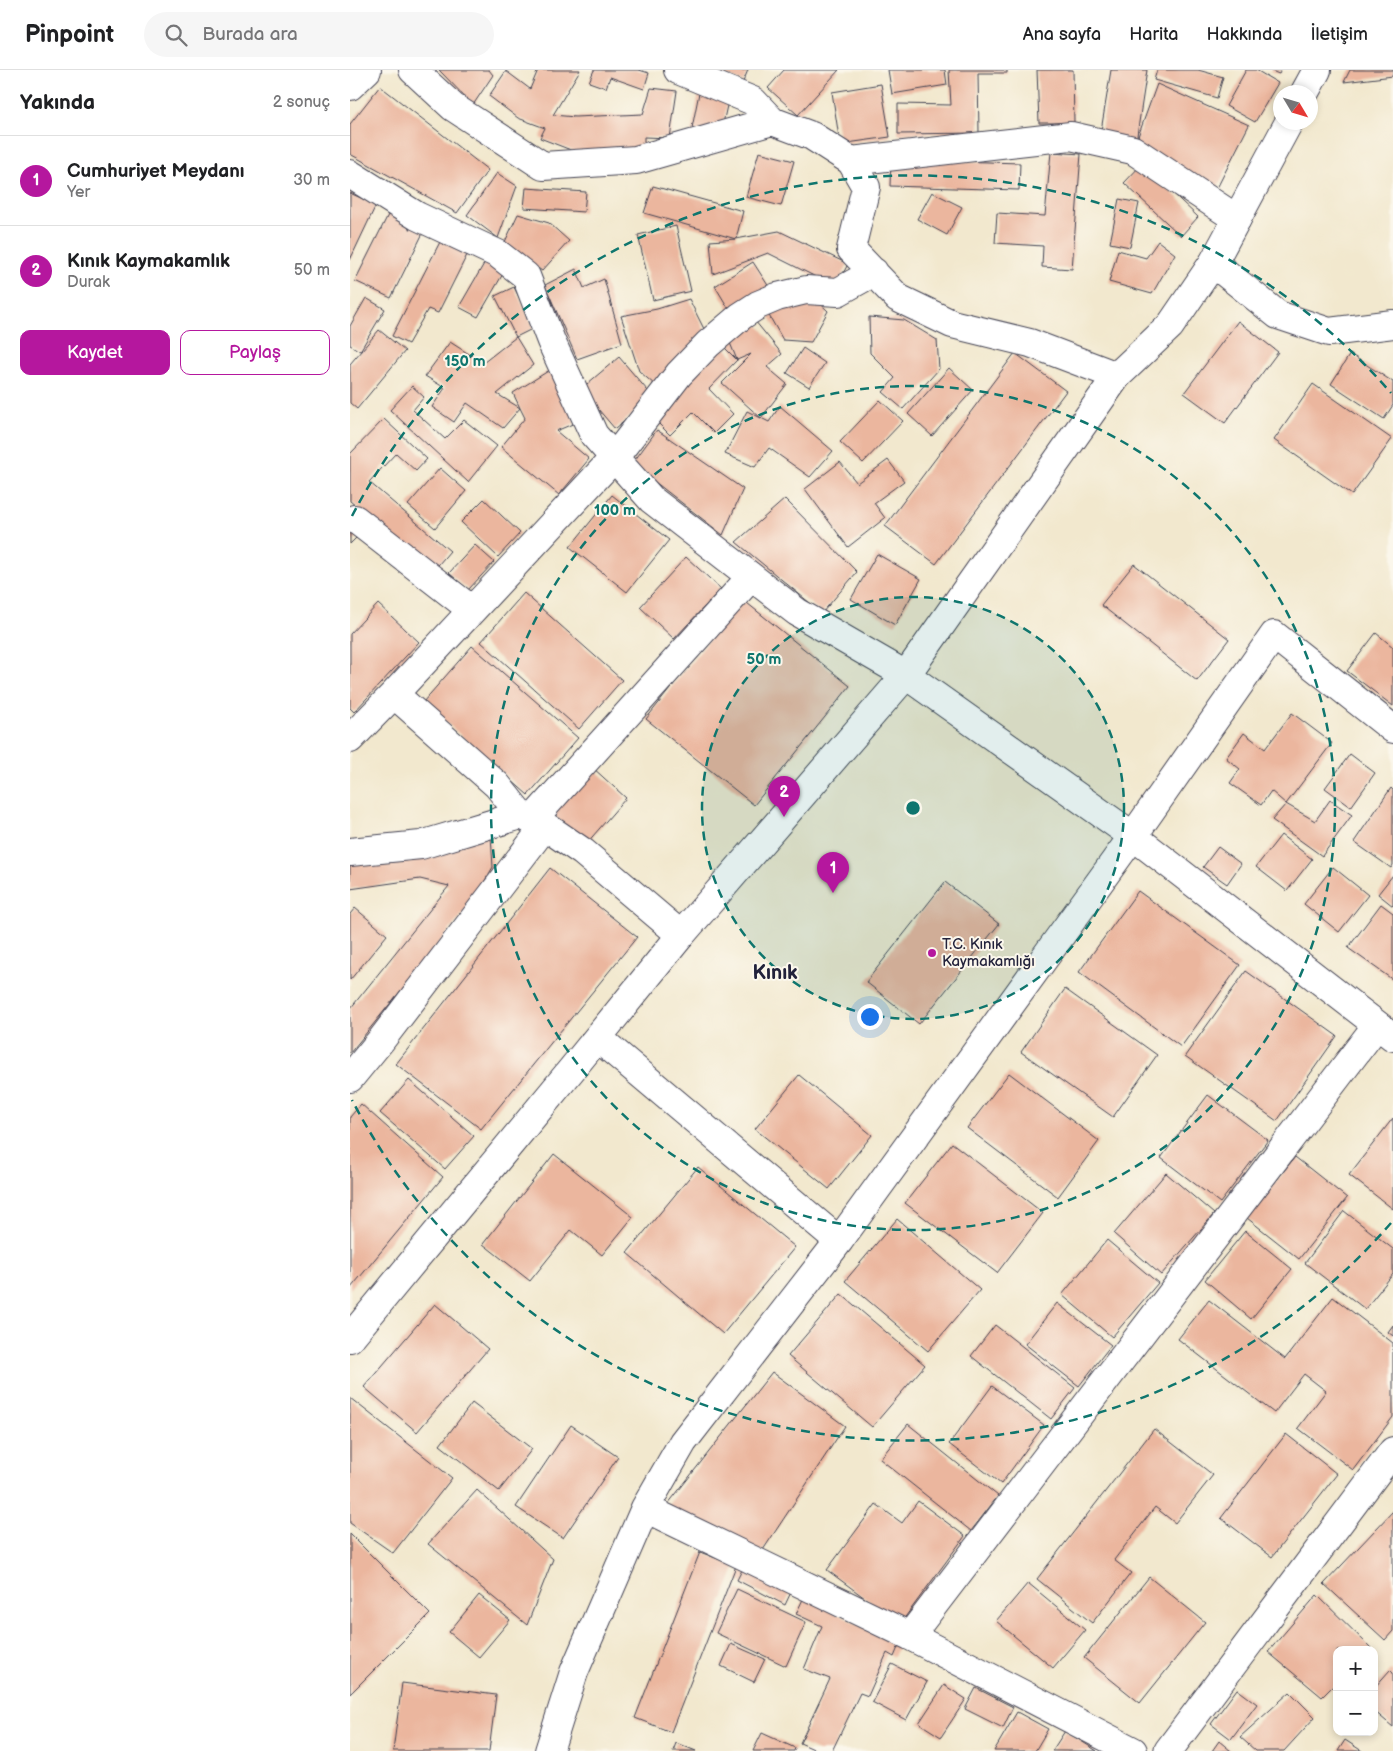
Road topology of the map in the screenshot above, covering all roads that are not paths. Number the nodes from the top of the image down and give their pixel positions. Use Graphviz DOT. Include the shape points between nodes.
graph roads {
  1 [pos="367,70"];
  2 [pos="413,70"];
  3 [pos="678,70"];
  4 [pos="1317,70"];
  5 [pos="1309,85"];
  6 [pos="350,86"];
  7 [pos="772,121"];
  8 [pos="1285,130"];
  9 [pos="851,161"];
  10 [pos="350,174"];
  11 [pos="1237,219"];
  12 [pos="1214,262"];
  13 [pos="874,272"];
  14 [pos="1393,324"];
  15 [pos="1117,376"];
  16 [pos="614,458"];
  17 [pos="355,519"];
  18 [pos="751,577"];
  19 [pos="472,610"];
  20 [pos="906,675"];
  21 [pos="394,694"];
  22 [pos="1393,729"];
  23 [pos="350,739"];
  24 [pos="533,820"];
  25 [pos="1133,836"];
  26 [pos="350,852"];
  27 [pos="681,935"];
  28 [pos="1385,1031"];
  29 [pos="598,1038"];
  30 [pos="350,1078"];
  31 [pos="839,1241"];
  32 [pos="350,1338"];
  33 [pos="1393,1451"];
  34 [pos="645,1508"];
  35 [pos="910,1636"];
  36 [pos="549,1751"];
  37 [pos="1132,1751"];
  38 [pos="1168,1751"];
  1 -- 6 [label="street"];
  2 -- 7 [label="street" via="453,108 543,166 636,160"];
  3 -- 7 [label="street" via="753,101"];
  4 -- 5 [label="street"];
  7 -- 9 [label="street" via="812,136"];
  8 -- 11 [label="street"];
  9 -- 11 [label="street" via="1071,136 1133,150"];
  9 -- 13 [label="street" via="866,187 851,249"];
  10 -- 16 [label="street" via="417,216 498,254 526,276 551,341 594,435"];
  11 -- 12 [label="street"];
  12 -- 14 [label="street" via="1278,315 1329,332"];
  12 -- 15 [label="street" via="1170,326"];
  13 -- 15 [label="street" via="898,298 952,324 1030,343"];
  13 -- 16 [label="street" via="838,292 806,290 791,293 758,305 741,316 679,374"];
  15 -- 20 [label="street"];
  16 -- 18 [label="street" via="652,500"];
  16 -- 19 [label="street"];
  17 -- 19 [label="street"];
  18 -- 20 [label="street" via="797,612"];
  18 -- 24 [label="street"];
  19 -- 21 [label="street"];
  20 -- 25 [label="street"];
  20 -- 27 [label="street"];
  21 -- 23 [label="street"];
  21 -- 24 [label="street"];
  22 -- 25 [label="street" via="1274,635"];
  24 -- 26 [label="street" via="421,845"];
  24 -- 27 [label="street" via="583,852"];
  24 -- 30 [label="street" via="382,1039"];
  25 -- 28 [label="street"];
  25 -- 31 [label="street"];
  27 -- 29 [label="street"];
  28 -- 35 [label="street"];
  29 -- 31 [label="street"];
  29 -- 32 [label="street"];
  31 -- 34 [label="street" via="683,1442"];
  33 -- 38 [label="street"];
  34 -- 35 [label="street"];
  34 -- 36 [label="street" via="574,1672"];
  35 -- 37 [label="street"];
}
